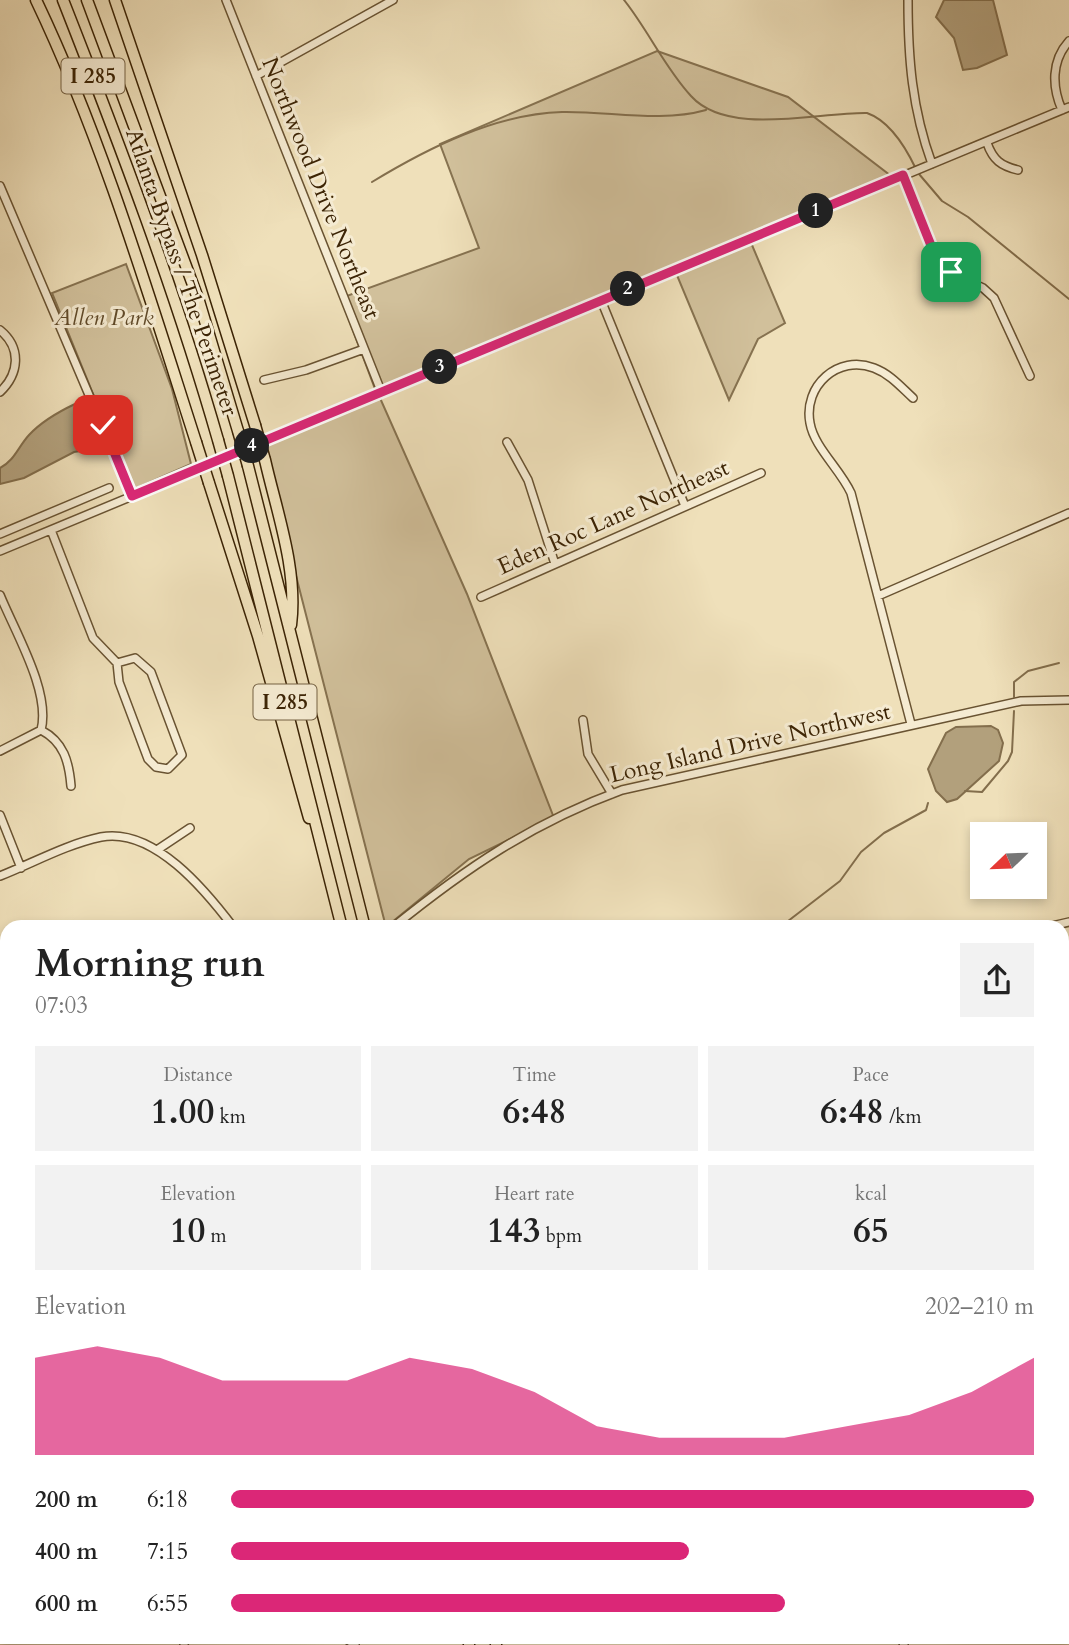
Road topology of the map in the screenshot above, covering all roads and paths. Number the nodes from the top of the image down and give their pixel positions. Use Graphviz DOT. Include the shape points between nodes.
graph roads {
  1 [pos="36,0"];
  2 [pos="63,0"];
  3 [pos="87,0"];
  4 [pos="115,0"];
  5 [pos="226,0"];
  6 [pos="393,0"];
  7 [pos="908,0"];
  8 [pos="1069,41"];
  9 [pos="256,76"];
  10 [pos="1066,109"];
  11 [pos="987,143"];
  12 [pos="928,165"];
  13 [pos="1018,170"];
  14 [pos="903,175"];
  15 [pos="0,186"];
  16 [pos="601,300"];
  17 [pos="0,330"];
  18 [pos="364,349"];
  19 [pos="1030,376"];
  20 [pos="264,380"];
  21 [pos="381,391"];
  22 [pos="0,392"];
  23 [pos="913,398"];
  24 [pos="507,442"];
  25 [pos="761,473"];
  26 [pos="109,488"];
  27 [pos="132,496"];
  28 [pos="685,506"];
  29 [pos="1069,513"];
  30 [pos="51,530"];
  31 [pos="0,534"];
  32 [pos="0,551"];
  33 [pos="555,564"];
  34 [pos="0,595"];
  35 [pos="878,596"];
  36 [pos="481,597"];
  37 [pos="290,632"];
  38 [pos="115,661"];
  39 [pos="1069,700"];
  40 [pos="583,720"];
  41 [pos="911,724"];
  42 [pos="41,730"];
  43 [pos="0,751"];
  44 [pos="71,786"];
  45 [pos="612,794"];
  46 [pos="0,815"];
  47 [pos="190,828"];
  48 [pos="157,850"];
  49 [pos="325,859"];
  50 [pos="20,868"];
  51 [pos="0,876"];
  52 [pos="227,920"];
  53 [pos="340,920"];
  54 [pos="363,920"];
  55 [pos="401,920"];
  1 -- 49 [label="highway, bridge" via="96,149 196,442 258,636 300,795"];
  2 -- 49 [label="highway, Atlanta Bypass / The Perimeter / I 285, bridge" via="177,306 218,440"];
  3 -- 37 [label="highway, Atlanta Bypass / The Perimeter / I 285, bridge" via="199,300"];
  4 -- 37 [label="highway, bridge" via="202,255 265,460 294,601"];
  5 -- 9 [label="street, Northwood Drive Northeast"];
  6 -- 9 [label="street"];
  7 -- 12 [label="street" via="908,72"];
  8 -- 10 [label="street" via="1054,77"];
  9 -- 18 [label="street, Northwood Drive Northeast"];
  10 -- 11 [label="street"];
  11 -- 12 [label="street"];
  11 -- 13 [label="street" via="1002,166"];
  12 -- 14 [label="street"];
  14 -- 16 [label="street"];
  14 -- 19 [label="street" via="938,259 994,298"];
  15 -- 27 [label="street"];
  16 -- 21 [label="street"];
  16 -- 28 [label="street"];
  17 -- 22 [label="street" via="11,342 16,361 12,377"];
  18 -- 20 [label="street"];
  18 -- 21 [label="street, Northwood Drive Northeast"];
  21 -- 27 [label="street"];
  23 -- 35 [label="street" via="882,372 854,365 824,377 810,403 814,436 851,493"];
  24 -- 33 [label="street" via="528,480"];
  25 -- 28 [label="street, Eden Roc Lane Northeast"];
  26 -- 31 [label="street"];
  27 -- 30 [label="street"];
  28 -- 33 [label="street, Eden Roc Lane Northeast"];
  29 -- 35 [label="street"];
  30 -- 32 [label="street"];
  30 -- 38 [label="street" via="93,638"];
  33 -- 36 [label="street, Eden Roc Lane Northeast"];
  34 -- 42 [label="street" via="41,695"];
  35 -- 41 [label="street"];
  37 -- 54 [label="highway, Atlanta Bypass / The Perimeter / I 285"];
  38 -- 38 [label="street" via="135,658 151,672 182,755 173,766 156,767 148,759"];
  39 -- 41 [label="street, Long Island Drive Northwest" via="1021,701"];
  40 -- 45 [label="street" via="588,754"];
  41 -- 45 [label="street, Long Island Drive Northwest"];
  42 -- 43 [label="street"];
  42 -- 44 [label="street" via="64,751"];
  45 -- 55 [label="street, Long Island Drive Northwest" via="514,839"];
  46 -- 50 [label="street"];
  47 -- 48 [label="street"];
  48 -- 50 [label="street" via="118,837 102,837"];
  48 -- 52 [label="street" via="189,875"];
  49 -- 53 [label="highway, Atlanta Bypass / The Perimeter / I 285"];
  50 -- 51 [label="street"];
}
